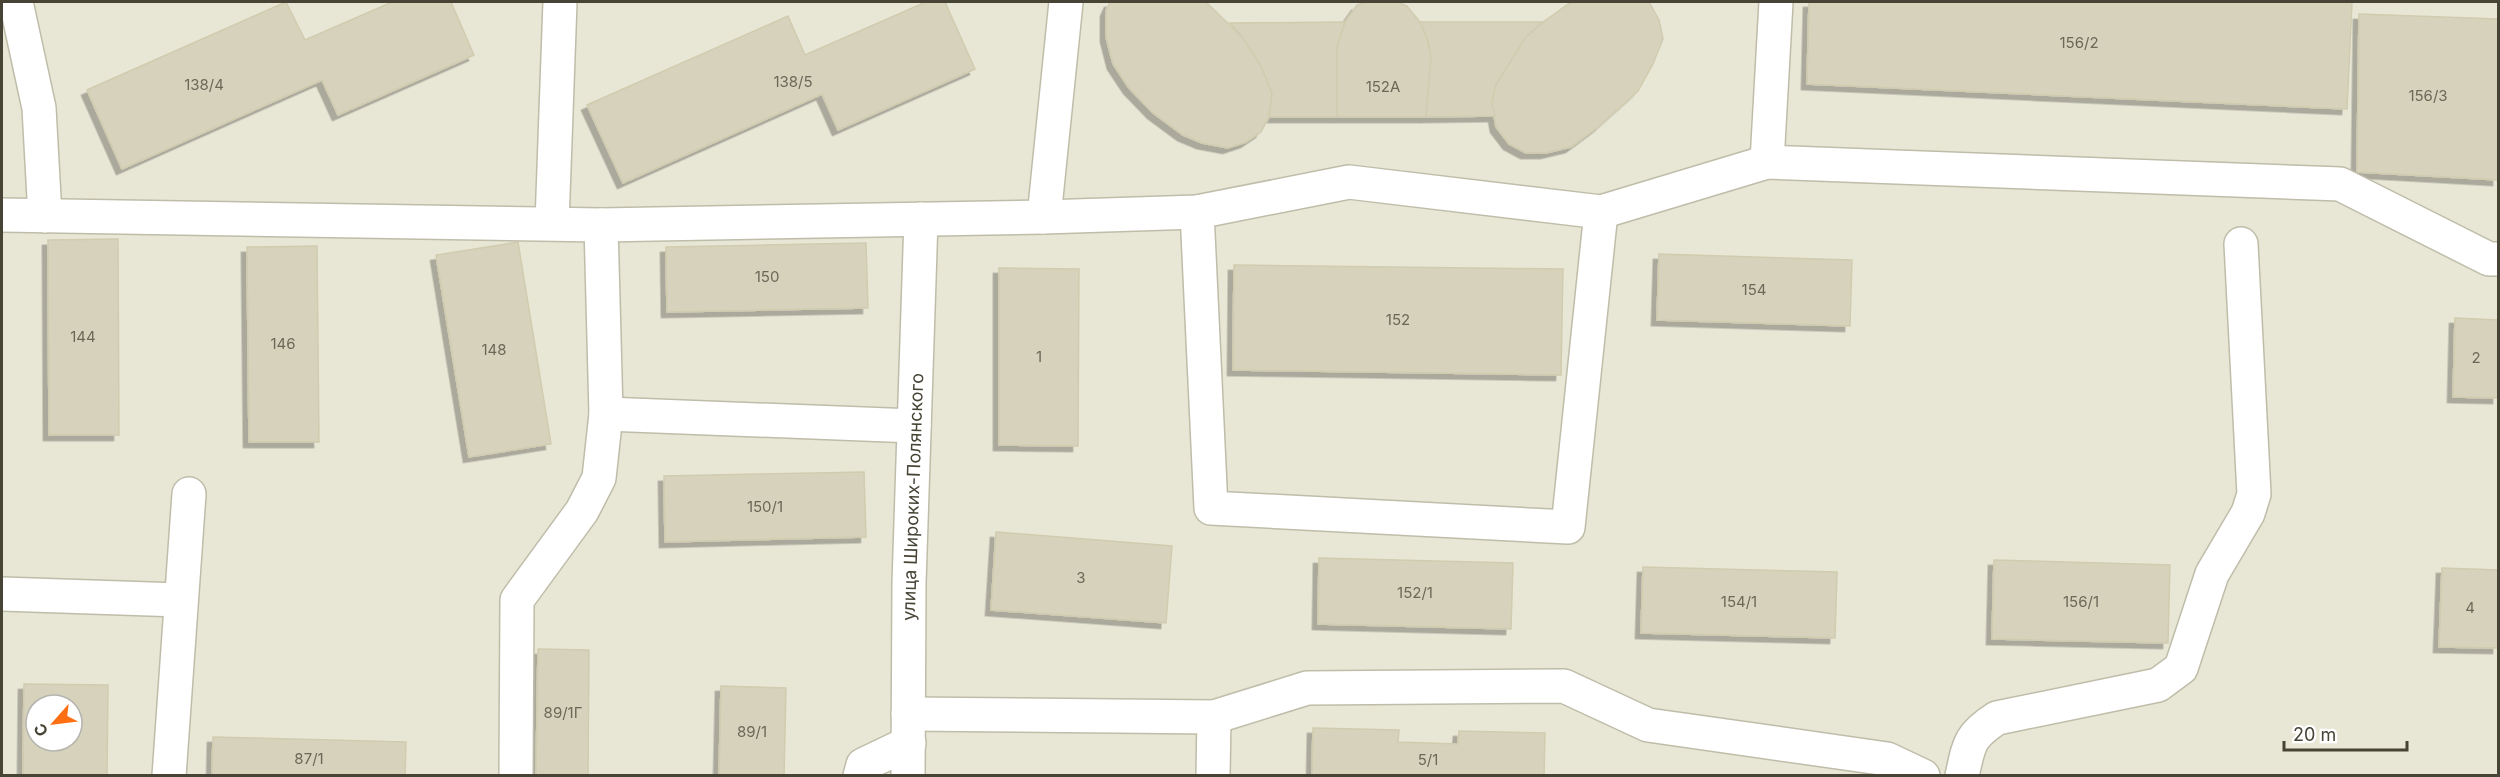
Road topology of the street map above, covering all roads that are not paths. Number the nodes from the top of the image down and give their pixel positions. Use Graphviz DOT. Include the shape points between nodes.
graph roads {
  1 [pos="16,2"];
  2 [pos="560,2"];
  3 [pos="1066,2"];
  4 [pos="1776,2"];
  5 [pos="1767,162"];
  6 [pos="1197,212"];
  7 [pos="1601,212"];
  8 [pos="2,215"];
  9 [pos="45,216"];
  10 [pos="1044,217"];
  11 [pos="921,219"];
  12 [pos="552,223"];
  13 [pos="601,225"];
  14 [pos="2241,244"];
  15 [pos="2499,259"];
  16 [pos="606,414"];
  17 [pos="914,426"];
  18 [pos="189,494"];
  19 [pos="2,594"];
  20 [pos="180,600"];
  21 [pos="1214,717"];
  22 [pos="909,729"];
  23 [pos="169,776"];
  24 [pos="516,776"];
  25 [pos="860,776"];
  26 [pos="908,776"];
  27 [pos="1213,776"];
  28 [pos="1923,776"];
  29 [pos="1962,776"];
  1 -- 9 [label="street" via="39,108"];
  2 -- 12 [label="street"];
  3 -- 10 [label="street"];
  4 -- 5 [label="street"];
  5 -- 7 [label="street"];
  5 -- 15 [label="street" via="2340,184 2489,259"];
  6 -- 7 [label="street" via="1349,182"];
  6 -- 7 [label="street" via="1211,508 1568,526"];
  6 -- 10 [label="street"];
  8 -- 9 [label="street"];
  9 -- 12 [label="street"];
  10 -- 11 [label="street"];
  11 -- 13 [label="street"];
  11 -- 17 [label="street, улица Широких-Полянского"];
  12 -- 13 [label="street"];
  13 -- 16 [label="street"];
  14 -- 29 [label="street" via="2254,494 2248,513 2212,574 2181,668 2158,685 1997,717 1978,730"];
  16 -- 17 [label="street"];
  16 -- 24 [label="street" via="599,478 582,511 517,600"];
  17 -- 22 [label="street, улица Широких-Полянского"];
  18 -- 20 [label="street"];
  19 -- 20 [label="street"];
  20 -- 23 [label="street"];
  21 -- 22 [label="street"];
  21 -- 27 [label="street"];
  21 -- 28 [label="street" via="1307,688 1564,686 1648,725 1887,759"];
  22 -- 25 [label="street" via="863,765"];
  22 -- 26 [label="street, улица Широких-Полянского"];
}
